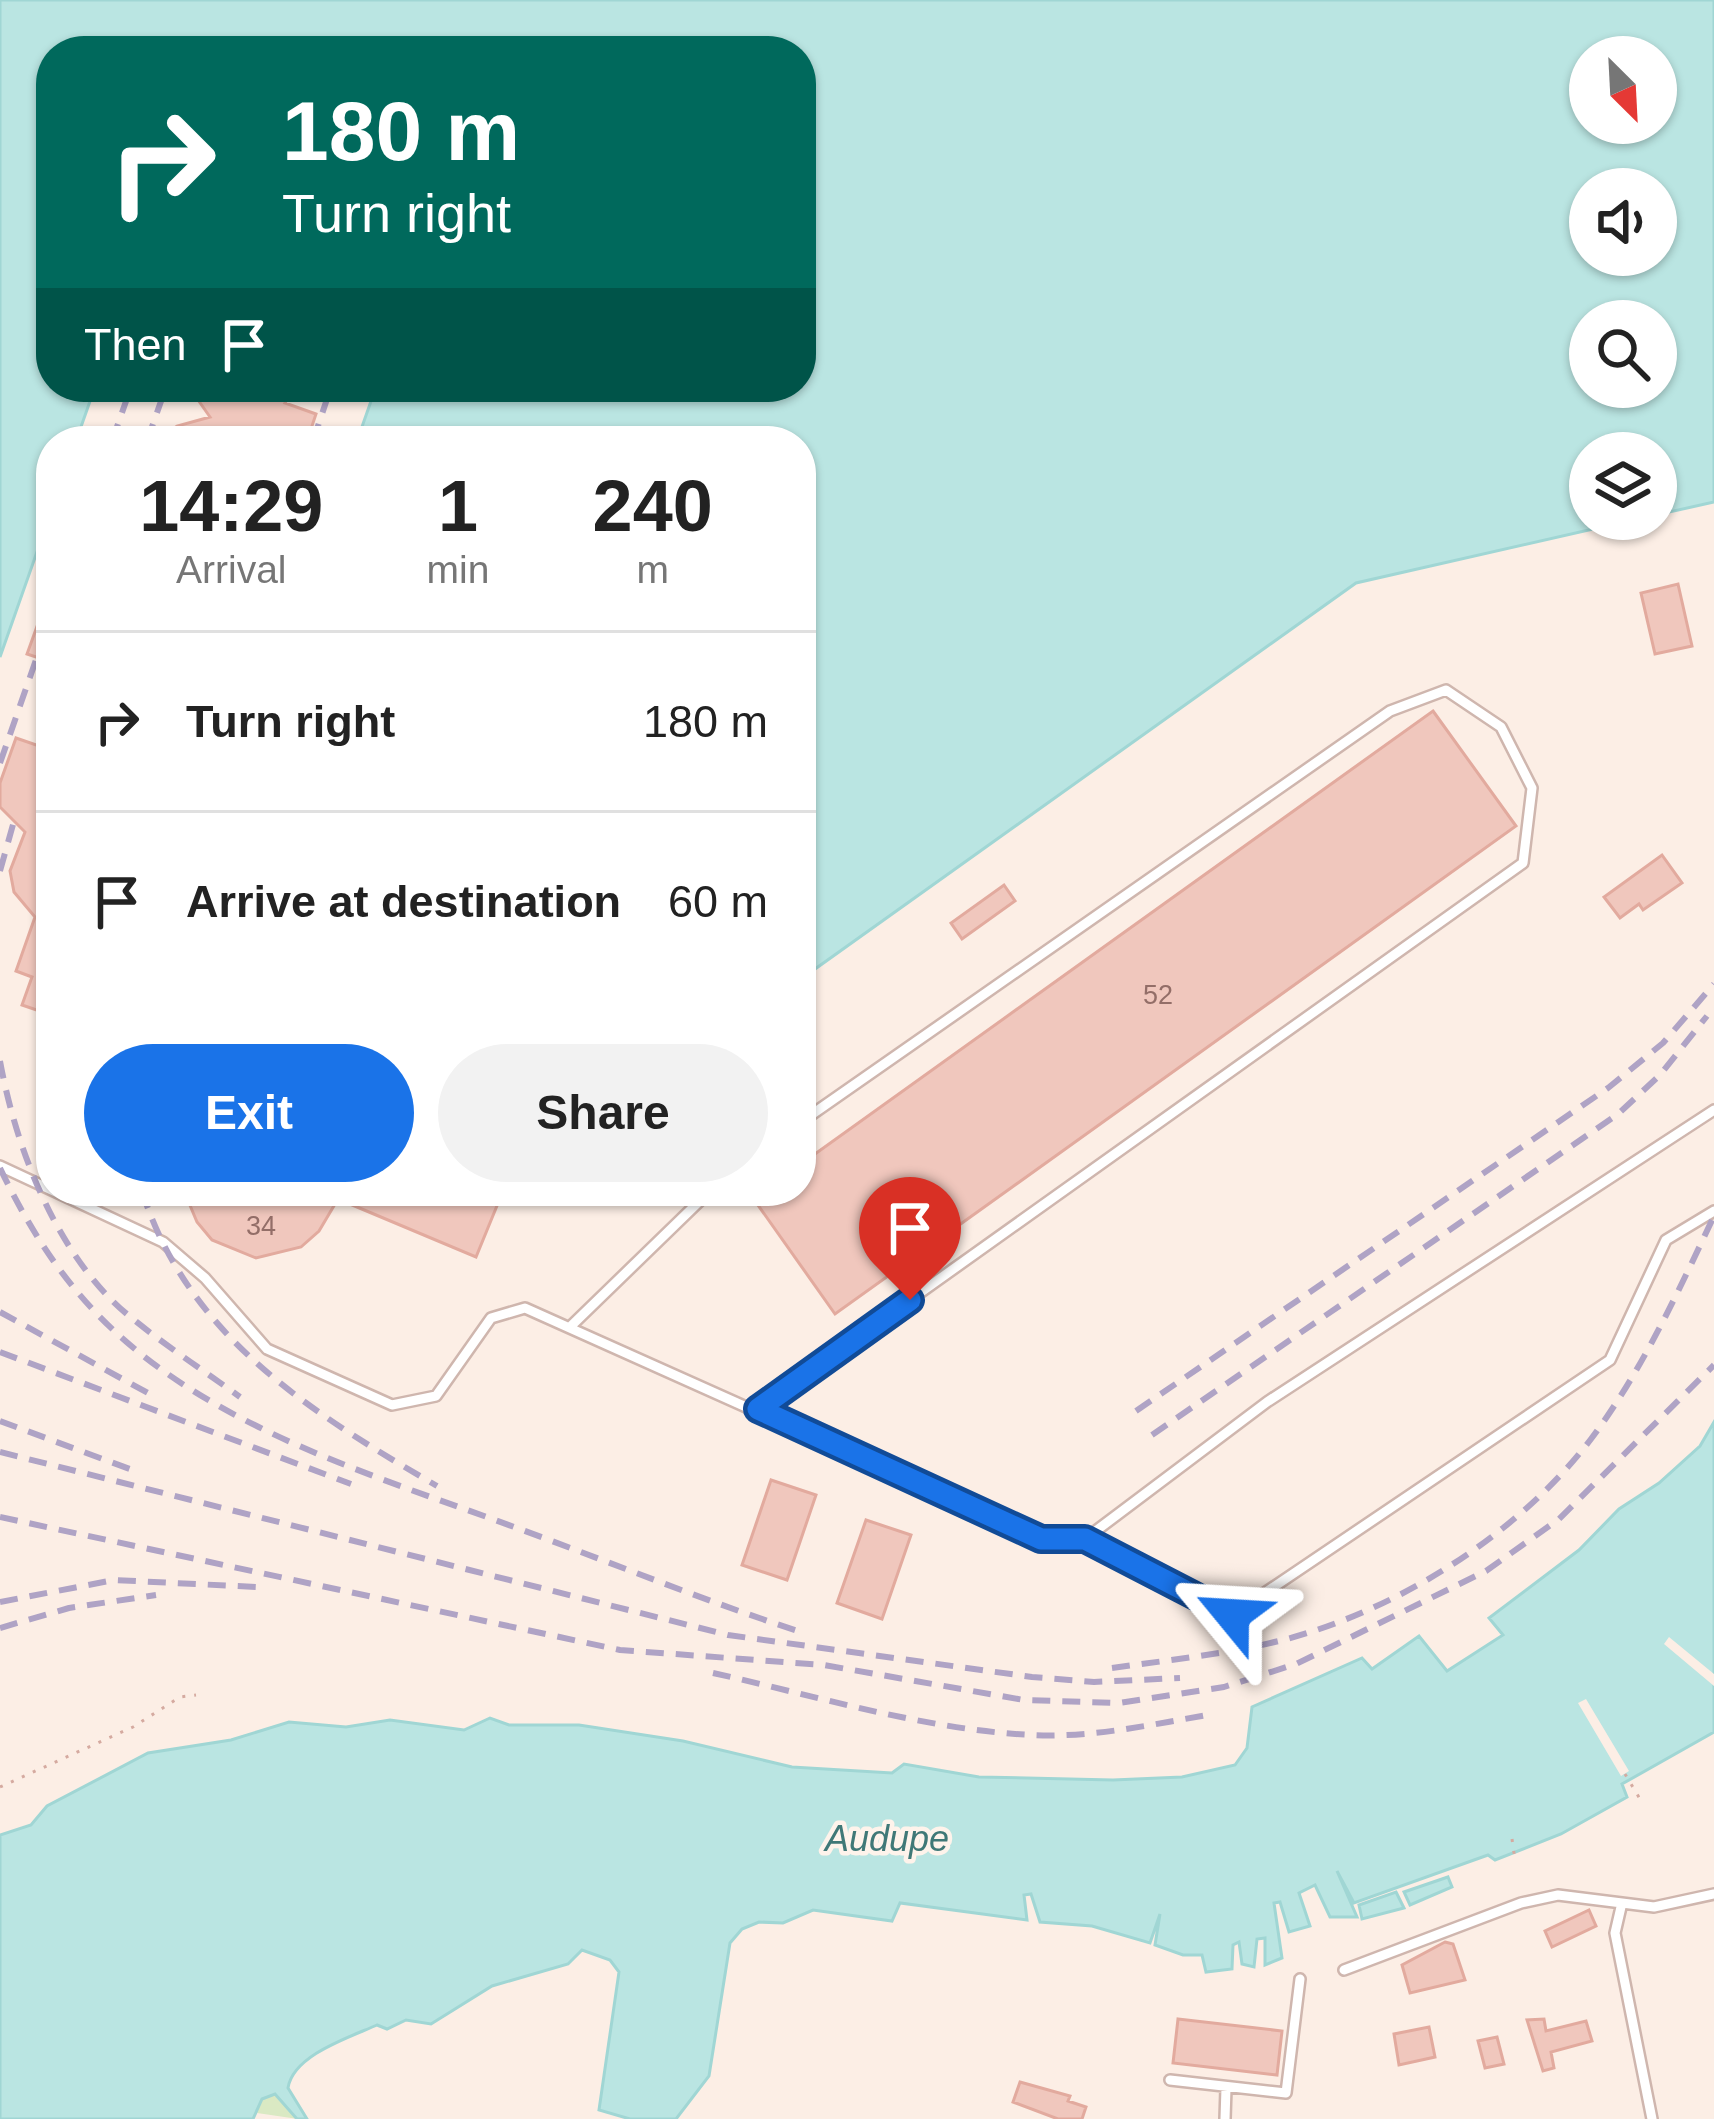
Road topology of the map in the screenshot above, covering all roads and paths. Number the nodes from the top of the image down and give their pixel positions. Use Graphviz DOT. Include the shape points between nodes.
graph roads {
  1 [pos="1714,1110"];
  2 [pos="816,1112"];
  3 [pos="0,1166"];
  4 [pos="36,1183"];
  5 [pos="86,1206"];
  6 [pos="695,1206"];
  7 [pos="1714,1211"];
  8 [pos="571,1326"];
  9 [pos="758,1409"];
  10 [pos="1085,1539"];
  11 [pos="196,1694"];
  12 [pos="1625,1774"];
  13 [pos="0,1787"];
  14 [pos="1640,1799"];
  15 [pos="1512,1839"];
  16 [pos="1515,1860"];
  17 [pos="1714,1894"];
  18 [pos="1622,1907"];
  19 [pos="1344,1970"];
  20 [pos="1300,1979"];
  21 [pos="1170,2080"];
  22 [pos="1226,2088"];
  23 [pos="1226,2119"];
  24 [pos="1652,2119"];
  1 -- 10 [label="lane" via="1267,1402"];
  2 -- 9 [label="lane" via="1390,711 1446,690 1501,727 1532,788 1523,863"];
  3 -- 4 [label="lane"];
  5 -- 8 [label="lane" via="163,1242 267,1348 392,1405 436,1396 491,1318 525,1308"];
  6 -- 8 [label="lane"];
  7 -- 10 [label="lane" via="1666,1240 1610,1360 1232,1615"];
  8 -- 9 [label="lane"];
  9 -- 10 [label="lane" via="1041,1539"];
  11 -- 13 [label="path"];
  12 -- 14 [label="path"];
  15 -- 16 [label="path"];
  17 -- 18 [label="lane"];
  18 -- 19 [label="lane" via="1558,1895 1521,1903"];
  18 -- 24 [label="lane" via="1619,1959"];
  20 -- 22 [label="lane" via="1286,2093"];
  21 -- 22 [label="lane"];
  22 -- 23 [label="lane"];
}
